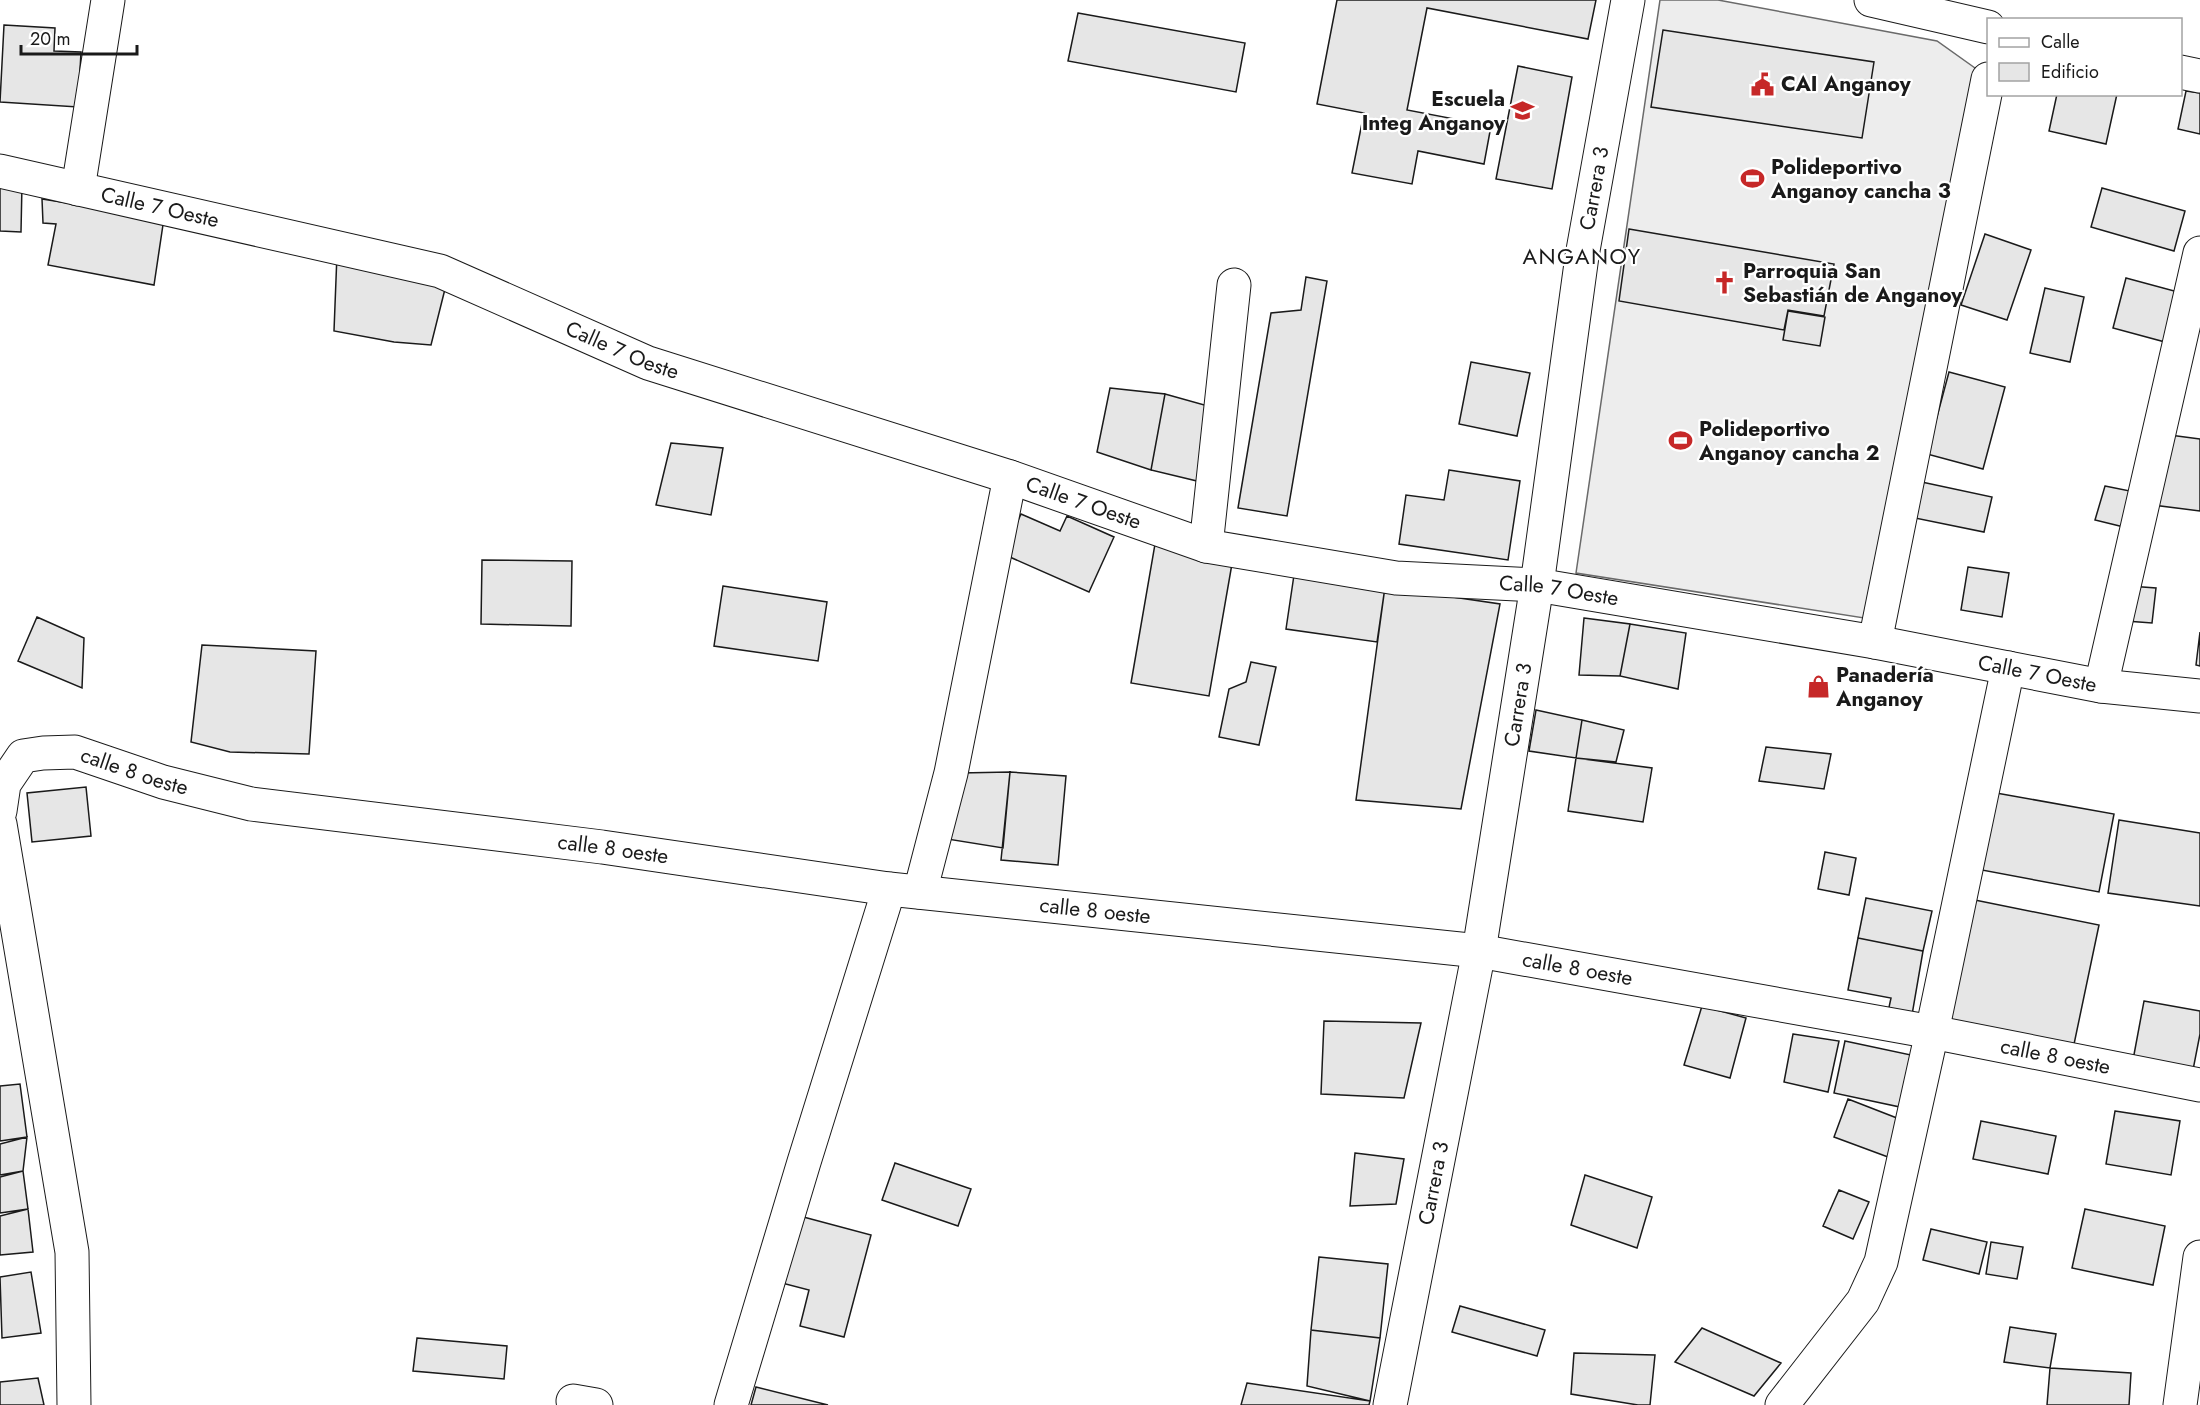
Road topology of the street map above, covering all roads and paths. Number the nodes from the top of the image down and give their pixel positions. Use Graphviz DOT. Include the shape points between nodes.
graph roads {
  1 [pos="108,0"];
  2 [pos="1628,0"];
  3 [pos="1871,0"];
  4 [pos="1987,27"];
  5 [pos="1987,89"];
  6 [pos="0,171"];
  7 [pos="78,189"];
  8 [pos="2200,253"];
  9 [pos="1234,285"];
  10 [pos="1010,477"];
  11 [pos="1206,546"];
  12 [pos="1537,585"];
  13 [pos="1875,642"];
  14 [pos="2008,668"];
  15 [pos="2101,686"];
  16 [pos="2200,696"];
  17 [pos="2,798"];
  18 [pos="0,824"];
  19 [pos="905,890"];
  20 [pos="1479,951"];
  21 [pos="1932,1032"];
  22 [pos="2200,1085"];
  23 [pos="2200,1257"];
  24 [pos="74,1405"];
  25 [pos="731,1405"];
  26 [pos="1390,1405"];
  27 [pos="1782,1405"];
  28 [pos="2180,1405"];
  1 -- 7 [label="street"];
  2 -- 12 [label="street, Carrera 3" via="1582,256"];
  3 -- 4 [label="street"];
  5 -- 13 [label="street"];
  6 -- 7 [label="street, Calle 7 Oeste"];
  7 -- 10 [label="street, Calle 7 Oeste" via="440,271 648,363"];
  8 -- 15 [label="street"];
  9 -- 11 [label="street"];
  10 -- 11 [label="street, Calle 7 Oeste"];
  10 -- 19 [label="street" via="951,773"];
  11 -- 12 [label="street, Calle 7 Oeste" via="1396,578"];
  12 -- 13 [label="street, Calle 7 Oeste"];
  12 -- 20 [label="street, Carrera 3"];
  13 -- 14 [label="street, Calle 7 Oeste"];
  14 -- 15 [label="street, Calle 7 Oeste"];
  14 -- 21 [label="street"];
  15 -- 16 [label="street, Calle 7 Oeste"];
  17 -- 19 [label="street, calle 8 oeste" via="23,756 75,752 163,782 252,804 602,847"];
  18 -- 24 [label="street" via="72,1252"];
  19 -- 20 [label="street, calle 8 oeste"];
  19 -- 25 [label="street" via="807,1151"];
  20 -- 21 [label="street, calle 8 oeste"];
  20 -- 26 [label="street, Carrera 3"];
  21 -- 22 [label="street, calle 8 oeste"];
  21 -- 27 [label="street" via="1881,1262 1863,1301"];
  23 -- 28 [label="street"];
}
